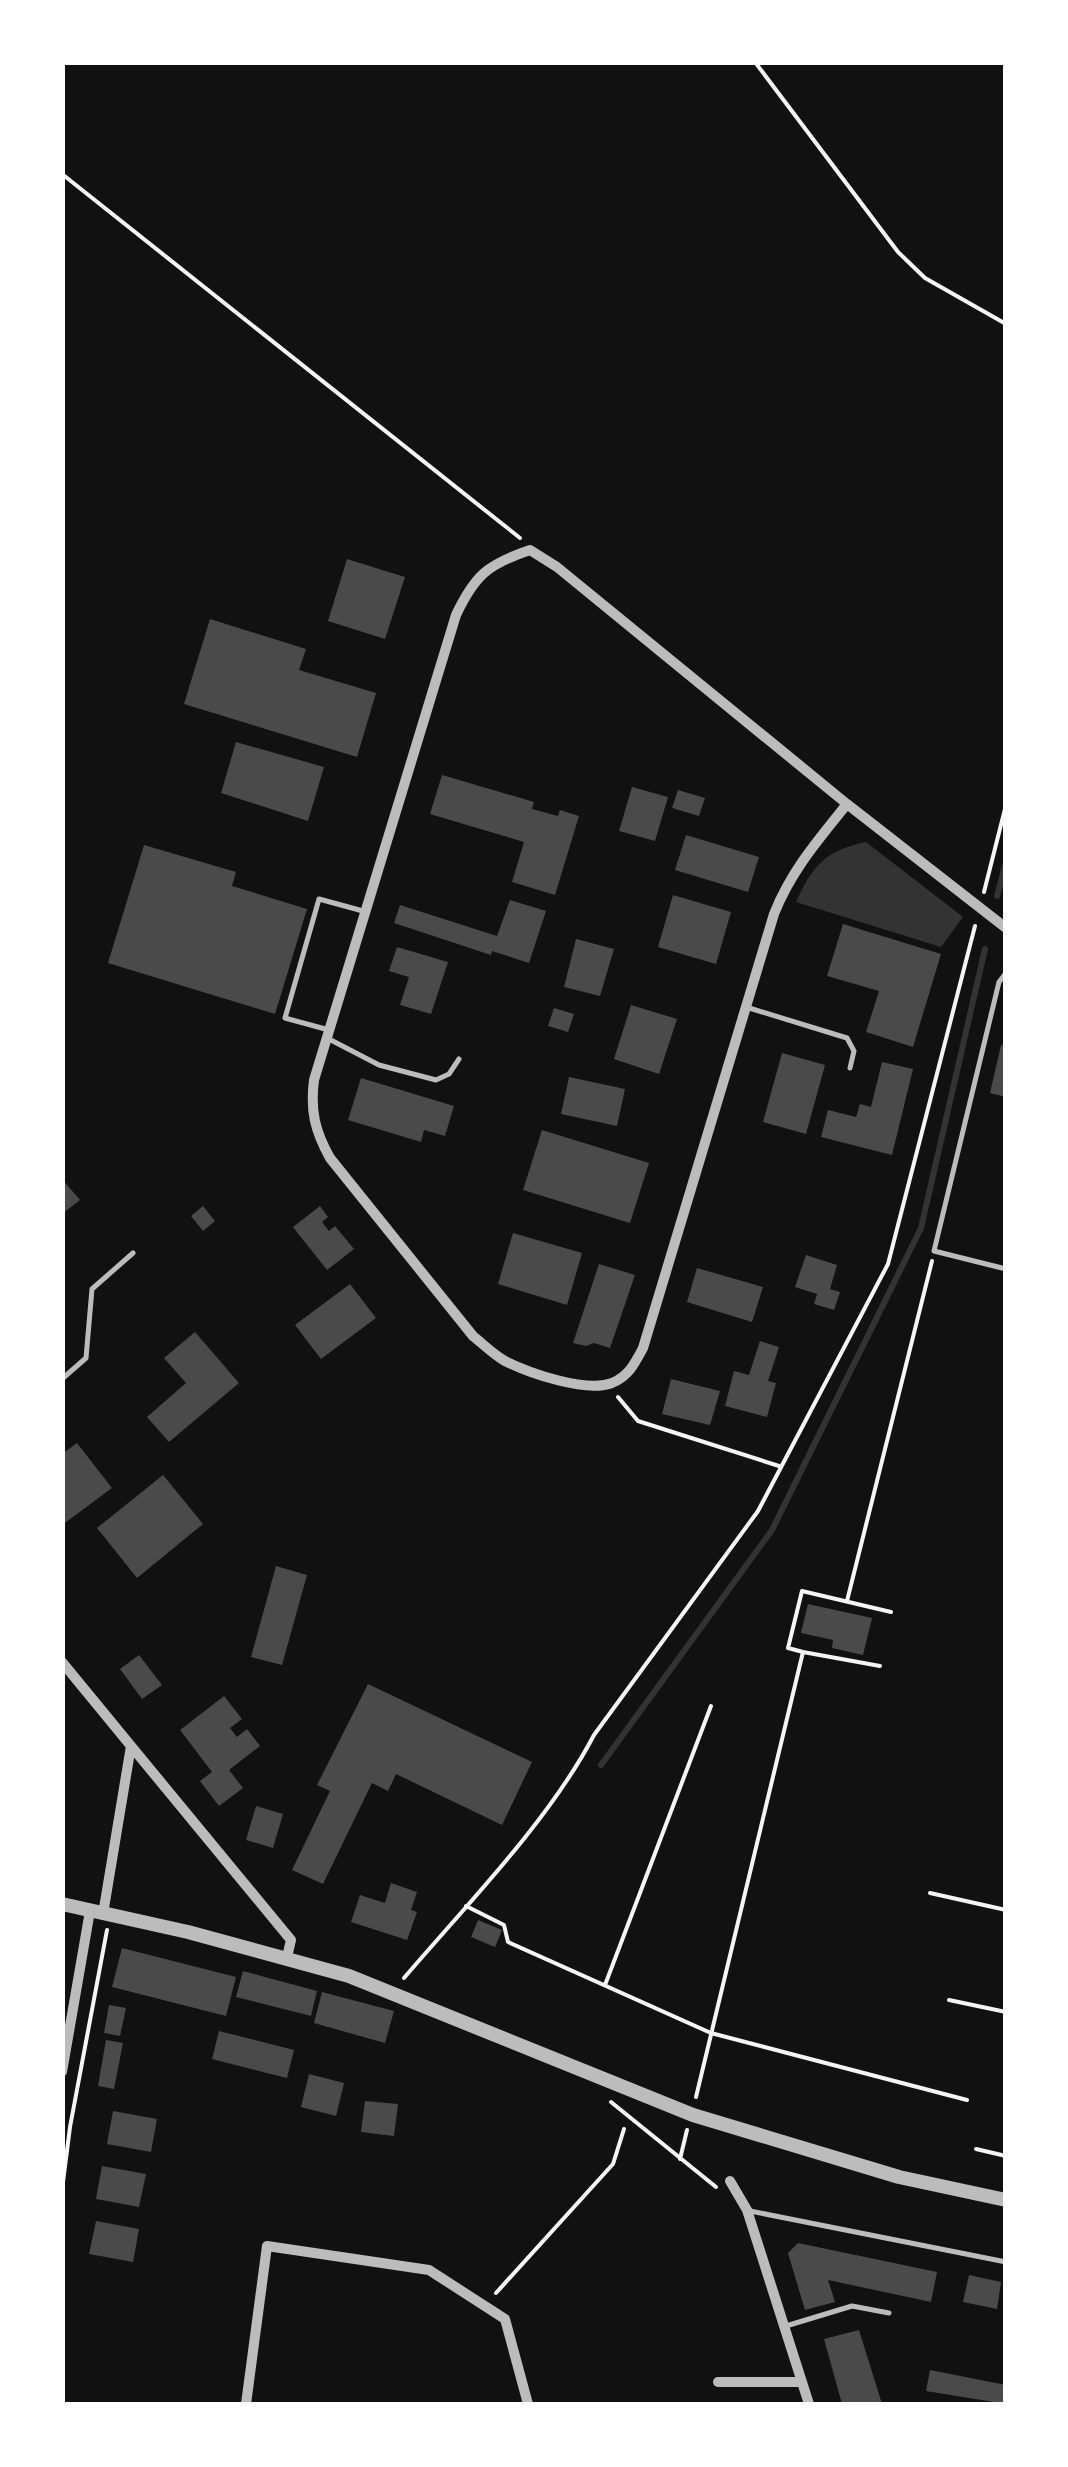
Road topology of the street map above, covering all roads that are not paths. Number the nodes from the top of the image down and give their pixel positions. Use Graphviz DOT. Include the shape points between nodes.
graph roads {
  1 [pos="847,804"];
  2 [pos="366,912"];
  3 [pos="1006,928"];
  4 [pos="1006,973"];
  5 [pos="746,1007"];
  6 [pos="328,1034"];
  7 [pos="459,1059"];
  8 [pos="850,1068"];
  9 [pos="133,1253"];
  10 [pos="1006,1269"];
  11 [pos="62,1379"];
  12 [pos="62,1662"];
  13 [pos="130,1746"];
  14 [pos="62,1904"];
  15 [pos="96,1912"];
  16 [pos="287,1957"];
  17 [pos="62,2072"];
  18 [pos="730,2181"];
  19 [pos="1006,2200"];
  20 [pos="747,2210"];
  21 [pos="1006,2262"];
  22 [pos="888,2313"];
  23 [pos="786,2326"];
  24 [pos="718,2382"];
  25 [pos="802,2382"];
  26 [pos="246,2404"];
  27 [pos="528,2404"];
  28 [pos="809,2404"];
  1 -- 2 [label="street" via="558,566 530,550 494,562 470,586 456,615"];
  1 -- 3 [label="street"];
  1 -- 5 [label="street" via="786,884"];
  2 -- 6 [label="street"];
  2 -- 6 [label="lane" via="319,899 285,1018"];
  4 -- 10 [label="lane" via="934,1251"];
  5 -- 6 [label="street" via="643,1348 630,1371 611,1384 541,1375 503,1360 473,1336 316,1133 314,1080"];
  5 -- 8 [label="lane" via="847,1038 854,1051"];
  6 -- 7 [label="lane" via="379,1065 436,1080"];
  9 -- 11 [label="lane" via="92,1290 86,1358"];
  12 -- 13 [label="street"];
  13 -- 15 [label="street"];
  13 -- 16 [label="street" via="291,1940"];
  14 -- 15 [label="street"];
  15 -- 16 [label="street"];
  15 -- 17 [label="street"];
  16 -- 19 [label="street" via="394,1993 693,2115 899,2177"];
  18 -- 20 [label="street"];
  20 -- 21 [label="lane"];
  20 -- 23 [label="street"];
  22 -- 23 [label="lane" via="852,2306"];
  23 -- 25 [label="street"];
  24 -- 25 [label="street"];
  25 -- 28 [label="street"];
  26 -- 27 [label="street" via="266,2246 430,2270 505,2319"];
}
